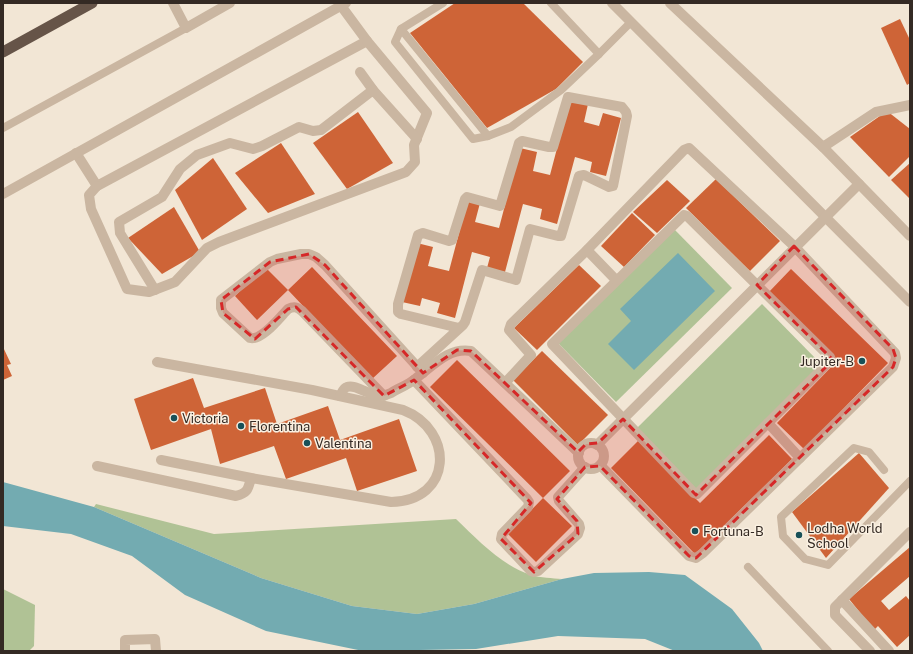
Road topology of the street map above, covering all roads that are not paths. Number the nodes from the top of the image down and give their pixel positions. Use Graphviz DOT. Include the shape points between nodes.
graph roads {
  1 [pos="92,3"];
  2 [pos="173,3"];
  3 [pos="230,3"];
  4 [pos="443,3"];
  5 [pos="550,3"];
  6 [pos="612,3"];
  7 [pos="670,3"];
  8 [pos="342,4"];
  9 [pos="631,22"];
  10 [pos="186,28"];
  11 [pos="401,29"];
  12 [pos="367,41"];
  13 [pos="3,52"];
  14 [pos="599,54"];
  15 [pos="360,72"];
  16 [pos="373,90"];
  17 [pos="910,105"];
  18 [pos="3,128"];
  19 [pos="488,136"];
  20 [pos="416,138"];
  21 [pos="823,147"];
  22 [pos="76,153"];
  23 [pos="859,184"];
  24 [pos="97,186"];
  25 [pos="3,194"];
  26 [pos="825,217"];
  27 [pos="910,236"];
  28 [pos="794,246"];
  29 [pos="587,250"];
  30 [pos="616,280"];
  31 [pos="756,285"];
  32 [pos="155,290"];
  33 [pos="910,302"];
  34 [pos="459,328"];
  35 [pos="157,362"];
  36 [pos="420,370"];
  37 [pos="414,380"];
  38 [pos="505,382"];
  39 [pos="340,396"];
  40 [pos="384,396"];
  41 [pos="623,419"];
  42 [pos="768,423"];
  43 [pos="597,445"];
  44 [pos="579,453"];
  45 [pos="800,458"];
  46 [pos="161,460"];
  47 [pos="600,465"];
  48 [pos="98,466"];
  49 [pos="585,467"];
  50 [pos="884,470"];
  51 [pos="251,478"];
  52 [pos="910,481"];
  53 [pos="910,532"];
  54 [pos="748,567"];
  55 [pos="842,600"];
  56 [pos="125,651"];
  57 [pos="156,651"];
  58 [pos="828,651"];
  59 [pos="870,651"];
  60 [pos="889,651"];
  1 -- 13 [label="highway"];
  2 -- 10 [label="street"];
  3 -- 10 [label="street"];
  4 -- 11 [label="lane"];
  5 -- 14 [label="lane"];
  6 -- 9 [label="street"];
  7 -- 21 [label="street"];
  8 -- 12 [label="street"];
  8 -- 22 [label="street"];
  9 -- 14 [label="lane"];
  9 -- 26 [label="street"];
  10 -- 18 [label="lane"];
  11 -- 19 [label="lane"];
  11 -- 19 [label="lane" via="395,42 473,139"];
  12 -- 20 [label="street" via="427,113"];
  12 -- 24 [label="street"];
  14 -- 19 [label="lane" via="561,90 511,127"];
  15 -- 16 [label="street"];
  16 -- 20 [label="street"];
  16 -- 32 [label="street" via="320,130 299,127 253,149 230,143 197,155 180,169 162,197 119,222 120,233"];
  17 -- 21 [label="street" via="876,112"];
  20 -- 32 [label="street" via="415,162 406,172 218,242 207,248 174,282"];
  21 -- 23 [label="street"];
  22 -- 24 [label="street"];
  22 -- 25 [label="street"];
  23 -- 26 [label="street"];
  23 -- 27 [label="street"];
  24 -- 32 [label="street" via="89,195 91,209 127,289 149,292"];
  26 -- 28 [label="street"];
  26 -- 33 [label="street"];
  28 -- 29 [label="street" via="689,148 684,150"];
  28 -- 31 [label="street"];
  28 -- 45 [label="street" via="893,349 896,358 893,366"];
  29 -- 30 [label="street"];
  29 -- 38 [label="street" via="509,326 509,330 531,355"];
  30 -- 31 [label="street" via="686,215"];
  30 -- 41 [label="street" via="552,344"];
  31 -- 41 [label="street"];
  31 -- 42 [label="street" via="831,360"];
  34 -- 34 [label="street" via="466,322 482,270 516,280 530,229 560,236 580,176 584,175 609,187 613,186 627,116 622,107 568,97 553,147 522,141 520,143 500,206 467,197 452,240 422,233 418,235 398,304 398,312"];
  34 -- 36 [label="street"];
  35 -- 39 [label="street"];
  36 -- 37 [label="street"];
  36 -- 38 [label="street" via="448,354 464,350 470,352"];
  36 -- 40 [label="street" via="325,265 309,254 270,262 221,300 223,313 250,338 255,339 288,309 296,307 302,310"];
  37 -- 40 [label="street"];
  37 -- 49 [label="street" via="529,502 528,507 502,534 501,539 534,572 578,534 579,524 558,501 558,497"];
  38 -- 44 [label="street"];
  39 -- 40 [label="street" via="347,386"];
  39 -- 51 [label="street" via="403,410 423,422 433,436 441,457 438,472 429,487 408,500 391,502"];
  41 -- 42 [label="street" via="697,494"];
  41 -- 43 [label="street"];
  42 -- 45 [label="street"];
  43 -- 44 [label="street" via="586,444"];
  43 -- 47 [label="street" via="603,452"];
  44 -- 49 [label="street" via="580,461"];
  45 -- 47 [label="street" via="696,558 689,556"];
  46 -- 51 [label="street"];
  47 -- 49 [label="street" via="593,468"];
  48 -- 51 [label="street" via="236,496 248,490"];
  50 -- 52 [label="lane" via="868,452 854,448 781,517 783,536 805,559 828,565"];
  53 -- 55 [label="street"];
  54 -- 58 [label="lane"];
  55 -- 59 [label="street" via="835,607 834,615"];
  55 -- 60 [label="street"];
  56 -- 57 [label="street" via="125,640 155,639"];
}
